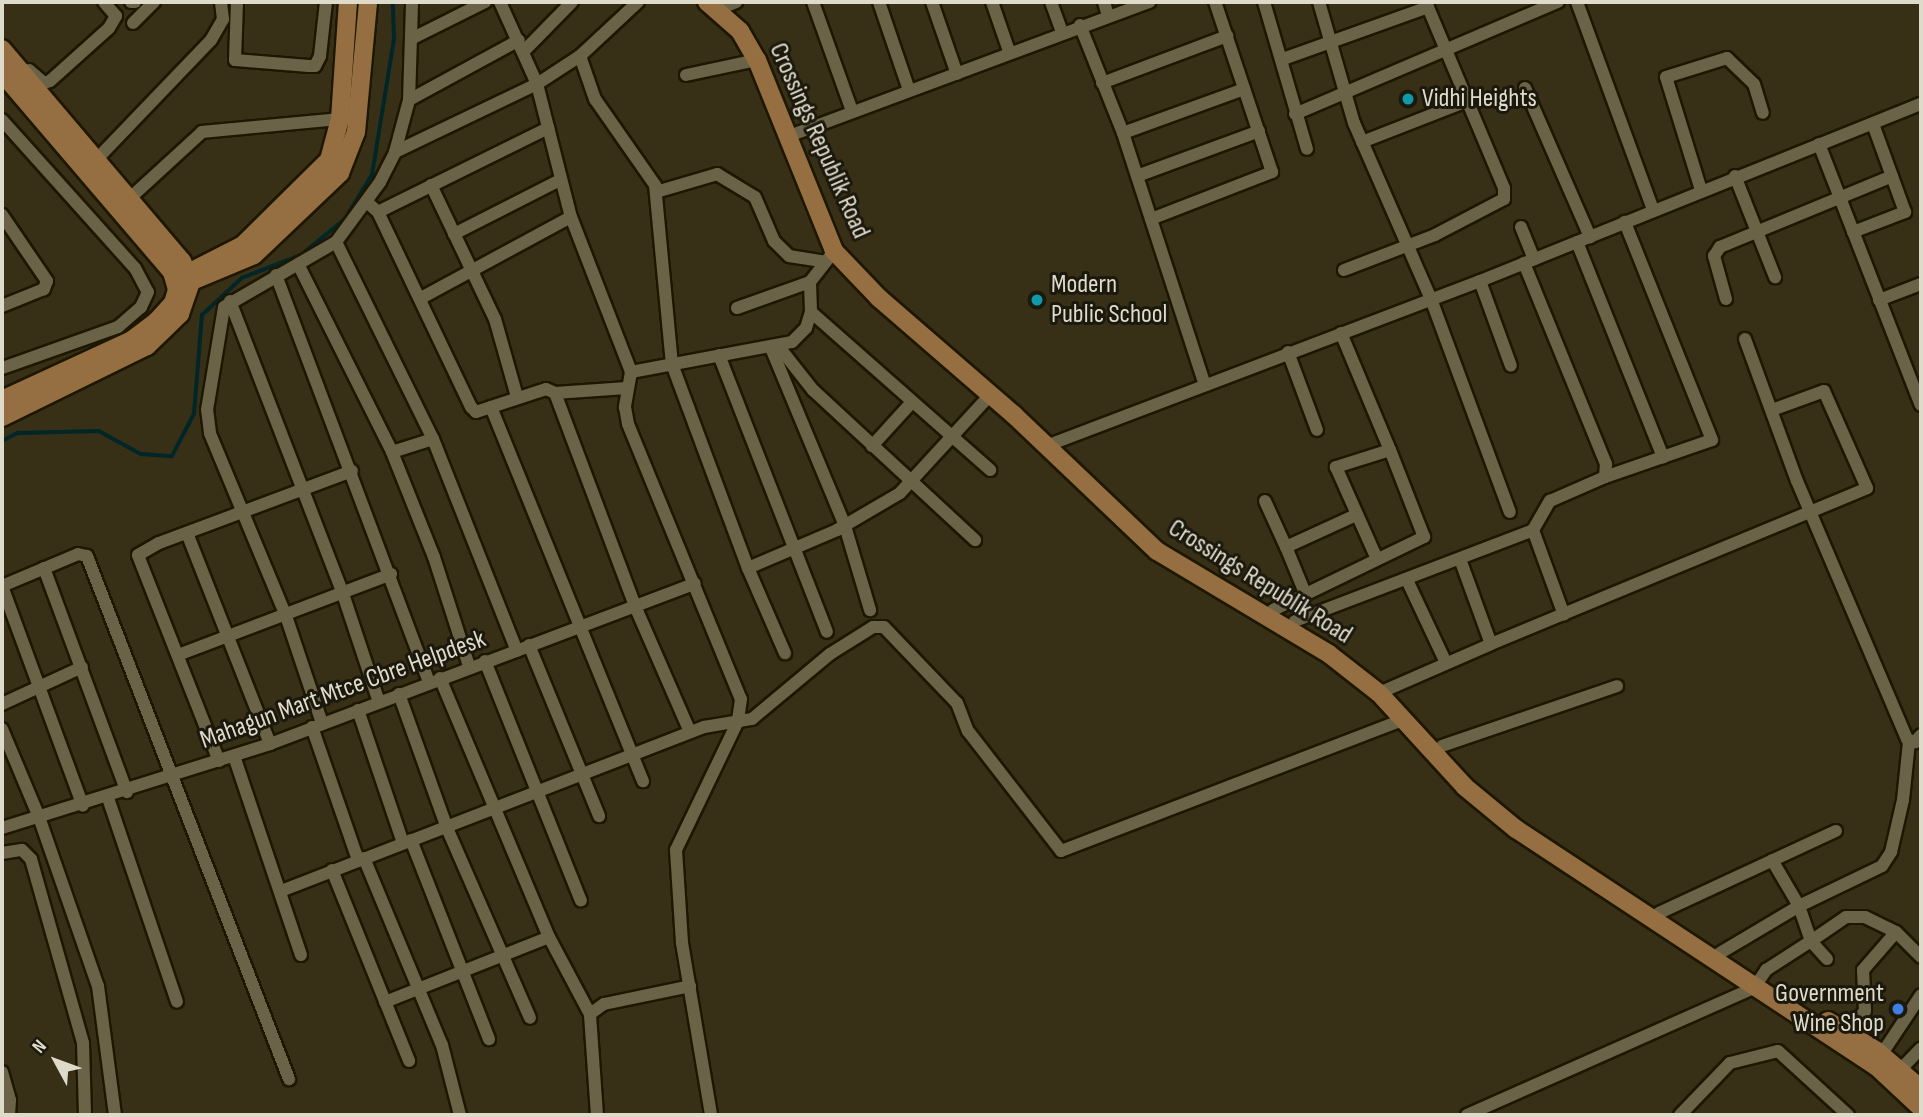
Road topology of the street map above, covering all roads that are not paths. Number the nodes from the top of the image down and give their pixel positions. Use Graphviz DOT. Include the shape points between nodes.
graph roads {
  1 [pos="104,2"];
  2 [pos="155,2"];
  3 [pos="221,2"];
  4 [pos="237,2"];
  5 [pos="326,2"];
  6 [pos="348,2"];
  7 [pos="368,2"];
  8 [pos="412,2"];
  9 [pos="485,2"];
  10 [pos="500,2"];
  11 [pos="572,2"];
  12 [pos="638,2"];
  13 [pos="707,2"];
  14 [pos="813,2"];
  15 [pos="879,2"];
  16 [pos="932,2"];
  17 [pos="992,2"];
  18 [pos="1051,2"];
  19 [pos="1104,2"];
  20 [pos="1149,2"];
  21 [pos="1215,2"];
  22 [pos="1264,2"];
  23 [pos="1319,2"];
  24 [pos="1558,2"];
  25 [pos="1577,2"];
  26 [pos="730,3"];
  27 [pos="1427,4"];
  28 [pos="1108,16"];
  29 [pos="324,19"];
  30 [pos="347,22"];
  31 [pos="133,23"];
  32 [pos="1080,25"];
  33 [pos="1062,32"];
  34 [pos="1227,36"];
  35 [pos="411,38"];
  36 [pos="2,40"];
  37 [pos="1332,41"];
  38 [pos="521,46"];
  39 [pos="1447,47"];
  40 [pos="2,49"];
  41 [pos="1009,51"];
  42 [pos="580,56"];
  43 [pos="1283,59"];
  44 [pos="757,60"];
  45 [pos="9,71"];
  46 [pos="957,74"];
  47 [pos="686,75"];
  48 [pos="1102,83"];
  49 [pos="537,84"];
  50 [pos="1525,88"];
  51 [pos="1244,89"];
  52 [pos="909,90"];
  53 [pos="1348,92"];
  54 [pos="409,100"];
  55 [pos="1467,101"];
  56 [pos="1921,104"];
  57 [pos="852,111"];
  58 [pos="1295,114"];
  59 [pos="1763,114"];
  60 [pos="340,119"];
  61 [pos="2,120"];
  62 [pos="1873,124"];
  63 [pos="548,128"];
  64 [pos="1259,131"];
  65 [pos="796,133"];
  66 [pos="1123,133"];
  67 [pos="1362,142"];
  68 [pos="1819,144"];
  69 [pos="1307,149"];
  70 [pos="395,152"];
  71 [pos="96,160"];
  72 [pos="1137,176"];
  73 [pos="1735,176"];
  74 [pos="1892,176"];
  75 [pos="560,180"];
  76 [pos="431,185"];
  77 [pos="1701,190"];
  78 [pos="656,192"];
  79 [pos="1839,196"];
  80 [pos="129,199"];
  81 [pos="368,203"];
  82 [pos="1653,210"];
  83 [pos="378,212"];
  84 [pos="2,215"];
  85 [pos="571,217"];
  86 [pos="1151,219"];
  87 [pos="1625,222"];
  88 [pos="1521,227"];
  89 [pos="1758,229"];
  90 [pos="1853,232"];
  91 [pos="454,234"];
  92 [pos="1590,237"];
  93 [pos="336,242"];
  94 [pos="1577,243"];
  95 [pos="1409,244"];
  96 [pos="828,256"];
  97 [pos="1529,261"];
  98 [pos="298,264"];
  99 [pos="1344,270"];
  100 [pos="472,271"];
  101 [pos="276,275"];
  102 [pos="1775,277"];
  103 [pos="183,280"];
  104 [pos="1480,281"];
  105 [pos="810,282"];
  106 [pos="1921,284"];
  107 [pos="421,298"];
  108 [pos="1431,299"];
  109 [pos="1726,299"];
  110 [pos="1879,300"];
  111 [pos="230,301"];
  112 [pos="2,306"];
  113 [pos="737,308"];
  114 [pos="811,312"];
  115 [pos="1341,333"];
  116 [pos="1745,339"];
  117 [pos="775,347"];
  118 [pos="1287,352"];
  119 [pos="719,355"];
  120 [pos="672,364"];
  121 [pos="1511,366"];
  122 [pos="2,368"];
  123 [pos="631,372"];
  124 [pos="1205,385"];
  125 [pos="628,388"];
  126 [pos="555,393"];
  127 [pos="990,395"];
  128 [pos="517,397"];
  129 [pos="912,402"];
  130 [pos="1921,405"];
  131 [pos="491,407"];
  132 [pos="3,410"];
  133 [pos="1772,410"];
  134 [pos="1317,430"];
  135 [pos="953,438"];
  136 [pos="433,439"];
  137 [pos="1050,445"];
  138 [pos="872,446"];
  139 [pos="1390,450"];
  140 [pos="392,452"];
  141 [pos="1663,457"];
  142 [pos="990,470"];
  143 [pos="352,471"];
  144 [pos="1605,477"];
  145 [pos="911,484"];
  146 [pos="303,489"];
  147 [pos="1265,501"];
  148 [pos="1811,511"];
  149 [pos="1510,512"];
  150 [pos="243,514"];
  151 [pos="1356,515"];
  152 [pos="845,526"];
  153 [pos="1533,530"];
  154 [pos="187,533"];
  155 [pos="975,540"];
  156 [pos="1286,547"];
  157 [pos="795,550"];
  158 [pos="1377,559"];
  159 [pos="1460,559"];
  160 [pos="44,568"];
  161 [pos="748,568"];
  162 [pos="391,574"];
  163 [pos="1407,580"];
  164 [pos="695,583"];
  165 [pos="2,586"];
  166 [pos="342,592"];
  167 [pos="1304,593"];
  168 [pos="635,606"];
  169 [pos="870,610"];
  170 [pos="1273,610"];
  171 [pos="1564,615"];
  172 [pos="286,616"];
  173 [pos="1295,621"];
  174 [pos="580,624"];
  175 [pos="827,632"];
  176 [pos="228,638"];
  177 [pos="1491,644"];
  178 [pos="523,648"];
  179 [pos="785,653"];
  180 [pos="177,655"];
  181 [pos="485,661"];
  182 [pos="1446,663"];
  183 [pos="469,666"];
  184 [pos="82,667"];
  185 [pos="434,680"];
  186 [pos="1617,686"];
  187 [pos="38,688"];
  188 [pos="1383,690"];
  189 [pos="399,694"];
  190 [pos="379,702"];
  191 [pos="2,704"];
  192 [pos="358,710"];
  193 [pos="1404,719"];
  194 [pos="738,721"];
  195 [pos="317,725"];
  196 [pos="2,729"];
  197 [pos="690,732"];
  198 [pos="1921,735"];
  199 [pos="1909,742"];
  200 [pos="270,744"];
  201 [pos="1442,746"];
  202 [pos="234,756"];
  203 [pos="631,758"];
  204 [pos="219,761"];
  205 [pos="581,774"];
  206 [pos="170,778"];
  207 [pos="643,781"];
  208 [pos="536,789"];
  209 [pos="127,792"];
  210 [pos="108,798"];
  211 [pos="83,806"];
  212 [pos="494,809"];
  213 [pos="599,816"];
  214 [pos="39,817"];
  215 [pos="2,828"];
  216 [pos="447,828"];
  217 [pos="1836,831"];
  218 [pos="407,842"];
  219 [pos="2,853"];
  220 [pos="361,859"];
  221 [pos="1772,860"];
  222 [pos="332,870"];
  223 [pos="281,891"];
  224 [pos="581,901"];
  225 [pos="1799,906"];
  226 [pos="1659,913"];
  227 [pos="1896,932"];
  228 [pos="549,937"];
  229 [pos="1811,941"];
  230 [pos="504,954"];
  231 [pos="1720,954"];
  232 [pos="301,955"];
  233 [pos="1921,957"];
  234 [pos="1827,959"];
  235 [pos="460,968"];
  236 [pos="1758,984"];
  237 [pos="416,986"];
  238 [pos="690,986"];
  239 [pos="1921,995"];
  240 [pos="177,1002"];
  241 [pos="385,1002"];
  242 [pos="590,1014"];
  243 [pos="530,1018"];
  244 [pos="1847,1032"];
  245 [pos="489,1039"];
  246 [pos="1920,1052"];
  247 [pos="409,1061"];
  248 [pos="1887,1066"];
  249 [pos="2,1072"];
  250 [pos="289,1079"];
  251 [pos="1921,1089"];
  252 [pos="1921,1108"];
  253 [pos="1475,1114"];
  254 [pos="9,1115"];
  255 [pos="85,1115"];
  256 [pos="115,1115"];
  257 [pos="460,1115"];
  258 [pos="597,1115"];
  259 [pos="711,1115"];
  260 [pos="1680,1115"];
  261 [pos="1848,1115"];
  1 -- 45 [label="street" via="117,16 115,22 50,81"];
  2 -- 31 [label="street"];
  3 -- 71 [label="street" via="223,19 206,47"];
  4 -- 29 [label="street" via="233,56 240,62 315,66"];
  5 -- 29 [label="street"];
  6 -- 30 [label="street"];
  7 -- 103 [label="street" via="356,132 340,173 254,255"];
  8 -- 35 [label="street"];
  9 -- 35 [label="street"];
  10 -- 38 [label="street"];
  11 -- 38 [label="street"];
  12 -- 42 [label="street"];
  13 -- 44 [label="street, Crossings Republik Road" via="740,31"];
  14 -- 57 [label="street"];
  15 -- 52 [label="street"];
  16 -- 46 [label="street"];
  17 -- 41 [label="street"];
  18 -- 33 [label="street"];
  19 -- 28 [label="street"];
  20 -- 28 [label="street"];
  21 -- 34 [label="street"];
  22 -- 43 [label="street"];
  23 -- 37 [label="street"];
  24 -- 39 [label="street"];
  25 -- 82 [label="street"];
  26 -- 65 [label="street" via="769,61"];
  27 -- 37 [label="street"];
  27 -- 39 [label="street"];
  28 -- 32 [label="street"];
  29 -- 30 [label="street"];
  30 -- 60 [label="street"];
  32 -- 33 [label="street"];
  32 -- 48 [label="street"];
  33 -- 41 [label="street"];
  34 -- 48 [label="street"];
  34 -- 51 [label="street"];
  35 -- 54 [label="street"];
  36 -- 45 [label="street"];
  37 -- 43 [label="street"];
  37 -- 53 [label="street"];
  38 -- 49 [label="street"];
  38 -- 54 [label="street"];
  39 -- 53 [label="street"];
  39 -- 55 [label="street"];
  40 -- 45 [label="street"];
  41 -- 46 [label="street"];
  42 -- 49 [label="street"];
  42 -- 78 [label="street" via="595,99"];
  43 -- 58 [label="street"];
  44 -- 47 [label="street"];
  44 -- 96 [label="street, Crossings Republik Road"];
  45 -- 71 [label="street"];
  45 -- 103 [label="street"];
  46 -- 52 [label="street"];
  48 -- 66 [label="street"];
  49 -- 63 [label="street"];
  49 -- 70 [label="street"];
  50 -- 92 [label="street"];
  51 -- 64 [label="street"];
  51 -- 66 [label="street"];
  52 -- 57 [label="street"];
  53 -- 58 [label="street"];
  53 -- 67 [label="street"];
  54 -- 70 [label="street"];
  55 -- 67 [label="street"];
  55 -- 95 [label="street" via="1504,188 1504,200"];
  56 -- 62 [label="street"];
  57 -- 65 [label="street"];
  58 -- 69 [label="street"];
  59 -- 77 [label="street" via="1754,83 1727,58 1666,77"];
  60 -- 80 [label="street" via="202,132"];
  60 -- 103 [label="street" via="329,160 310,184 243,245"];
  61 -- 122 [label="street" via="135,268 148,292 141,307 118,327"];
  62 -- 68 [label="street"];
  62 -- 74 [label="street"];
  63 -- 75 [label="street"];
  63 -- 76 [label="street"];
  64 -- 72 [label="street"];
  64 -- 86 [label="street" via="1272,167 1270,175"];
  65 -- 137 [label="street" via="850,254"];
  66 -- 72 [label="street"];
  67 -- 95 [label="street"];
  68 -- 73 [label="street"];
  68 -- 79 [label="street"];
  70 -- 81 [label="street"];
  71 -- 80 [label="street"];
  72 -- 86 [label="street"];
  73 -- 77 [label="street"];
  73 -- 89 [label="street"];
  74 -- 79 [label="street"];
  74 -- 90 [label="street" via="1905,212"];
  75 -- 85 [label="street"];
  75 -- 91 [label="street"];
  76 -- 83 [label="street"];
  76 -- 91 [label="street"];
  77 -- 82 [label="street"];
  78 -- 96 [label="street" via="717,174 755,197 774,241 789,256"];
  78 -- 120 [label="street"];
  79 -- 89 [label="street"];
  79 -- 90 [label="street"];
  80 -- 103 [label="street"];
  81 -- 83 [label="street"];
  81 -- 93 [label="street"];
  82 -- 87 [label="street"];
  83 -- 107 [label="street"];
  84 -- 112 [label="street" via="47,281 44,289"];
  85 -- 100 [label="street"];
  85 -- 123 [label="street"];
  86 -- 124 [label="street"];
  87 -- 92 [label="street"];
  87 -- 141 [label="street" via="1712,440"];
  88 -- 97 [label="street"];
  89 -- 102 [label="street"];
  89 -- 109 [label="street" via="1716,251"];
  90 -- 110 [label="street"];
  91 -- 100 [label="street"];
  92 -- 94 [label="street"];
  93 -- 98 [label="street"];
  93 -- 136 [label="street"];
  94 -- 97 [label="street"];
  94 -- 141 [label="street"];
  95 -- 99 [label="street"];
  95 -- 108 [label="street"];
  96 -- 105 [label="street"];
  96 -- 127 [label="street, Crossings Republik Road"];
  97 -- 104 [label="street"];
  97 -- 144 [label="street" via="1606,464"];
  98 -- 101 [label="street"];
  98 -- 140 [label="street"];
  100 -- 107 [label="street"];
  100 -- 128 [label="street" via="495,319"];
  101 -- 111 [label="street"];
  101 -- 143 [label="street"];
  103 -- 132 [label="street" via="188,303 153,341"];
  104 -- 108 [label="street"];
  104 -- 121 [label="street"];
  105 -- 113 [label="street"];
  105 -- 114 [label="street"];
  106 -- 110 [label="street"];
  107 -- 131 [label="street" via="471,407 476,412"];
  108 -- 115 [label="street"];
  108 -- 149 [label="street"];
  110 -- 130 [label="street"];
  111 -- 146 [label="street"];
  111 -- 150 [label="street" via="219,316 206,422"];
  114 -- 117 [label="street" via="799,337"];
  114 -- 129 [label="street"];
  115 -- 118 [label="street"];
  115 -- 139 [label="street"];
  116 -- 133 [label="street"];
  117 -- 119 [label="street"];
  117 -- 138 [label="street"];
  117 -- 152 [label="street"];
  118 -- 124 [label="street"];
  118 -- 134 [label="street"];
  119 -- 120 [label="street"];
  119 -- 157 [label="street"];
  120 -- 123 [label="street"];
  120 -- 161 [label="street"];
  123 -- 125 [label="street"];
  124 -- 137 [label="street"];
  125 -- 126 [label="street"];
  125 -- 164 [label="street" via="628,424"];
  126 -- 128 [label="street" via="546,389"];
  126 -- 168 [label="street"];
  127 -- 135 [label="street"];
  127 -- 137 [label="street, Crossings Republik Road"];
  128 -- 131 [label="street"];
  129 -- 135 [label="street"];
  129 -- 138 [label="street"];
  131 -- 174 [label="street"];
  133 -- 148 [label="street"];
  133 -- 148 [label="street" via="1825,391 1867,488"];
  135 -- 142 [label="street"];
  135 -- 145 [label="street"];
  136 -- 140 [label="street"];
  136 -- 178 [label="street"];
  137 -- 170 [label="street" via="1174,551"];
  137 -- 188 [label="street, Crossings Republik Road" via="1157,551 1205,583 1293,628"];
  138 -- 145 [label="street"];
  139 -- 151 [label="street" via="1336,467"];
  139 -- 158 [label="street" via="1424,537"];
  140 -- 183 [label="street" via="434,557"];
  141 -- 144 [label="street"];
  143 -- 146 [label="street"];
  143 -- 162 [label="street"];
  144 -- 153 [label="street" via="1550,501 1543,521"];
  145 -- 152 [label="street"];
  145 -- 155 [label="street"];
  146 -- 150 [label="street"];
  146 -- 166 [label="street"];
  147 -- 156 [label="street"];
  148 -- 171 [label="street"];
  148 -- 199 [label="street"];
  150 -- 154 [label="street"];
  150 -- 172 [label="street"];
  151 -- 156 [label="street"];
  151 -- 158 [label="street"];
  152 -- 157 [label="street"];
  152 -- 169 [label="street"];
  153 -- 159 [label="street"];
  153 -- 171 [label="street"];
  154 -- 176 [label="street"];
  154 -- 180 [label="street" via="138,555"];
  156 -- 167 [label="street"];
  157 -- 161 [label="street"];
  157 -- 175 [label="street"];
  158 -- 167 [label="street"];
  159 -- 163 [label="street"];
  159 -- 177 [label="street"];
  160 -- 165 [label="street"];
  160 -- 184 [label="street"];
  160 -- 206 [label="street" via="78,554 87,556"];
  161 -- 179 [label="street"];
  162 -- 166 [label="street"];
  162 -- 185 [label="street"];
  163 -- 173 [label="street"];
  163 -- 182 [label="street"];
  164 -- 168 [label="street, Mahagun Mart Mtce Cbre Helpdesk"];
  164 -- 194 [label="street" via="741,699"];
  165 -- 187 [label="street"];
  166 -- 172 [label="street"];
  166 -- 190 [label="street"];
  167 -- 170 [label="street"];
  168 -- 174 [label="street, Mahagun Mart Mtce Cbre Helpdesk"];
  168 -- 197 [label="street"];
  170 -- 173 [label="street"];
  171 -- 177 [label="street"];
  172 -- 176 [label="street"];
  172 -- 195 [label="street"];
  173 -- 188 [label="street"];
  174 -- 178 [label="street, Mahagun Mart Mtce Cbre Helpdesk"];
  174 -- 203 [label="street"];
  176 -- 180 [label="street"];
  176 -- 200 [label="street"];
  177 -- 182 [label="street"];
  178 -- 181 [label="street, Mahagun Mart Mtce Cbre Helpdesk"];
  178 -- 205 [label="street"];
  180 -- 204 [label="street"];
  181 -- 183 [label="street, Mahagun Mart Mtce Cbre Helpdesk"];
  181 -- 208 [label="street"];
  182 -- 188 [label="street"];
  183 -- 185 [label="street, Mahagun Mart Mtce Cbre Helpdesk"];
  184 -- 187 [label="street"];
  184 -- 209 [label="street"];
  185 -- 189 [label="street, Mahagun Mart Mtce Cbre Helpdesk"];
  185 -- 212 [label="street"];
  186 -- 201 [label="street"];
  187 -- 191 [label="street"];
  187 -- 211 [label="street"];
  188 -- 193 [label="street, Crossings Republik Road"];
  188 -- 201 [label="street"];
  189 -- 190 [label="street, Mahagun Mart Mtce Cbre Helpdesk"];
  189 -- 216 [label="street"];
  190 -- 192 [label="street, Mahagun Mart Mtce Cbre Helpdesk"];
  192 -- 195 [label="street, Mahagun Mart Mtce Cbre Helpdesk"];
  192 -- 218 [label="street"];
  193 -- 194 [label="street" via="1061,851 968,731 957,703 884,627 873,627 830,653 752,719"];
  193 -- 236 [label="street, Crossings Republik Road" via="1465,787 1516,829"];
  194 -- 197 [label="street"];
  194 -- 238 [label="street" via="676,850"];
  195 -- 200 [label="street, Mahagun Mart Mtce Cbre Helpdesk"];
  195 -- 220 [label="street"];
  196 -- 214 [label="street"];
  197 -- 203 [label="street"];
  198 -- 199 [label="street"];
  199 -- 225 [label="street" via="1903,800 1891,852 1882,866"];
  200 -- 202 [label="street, Mahagun Mart Mtce Cbre Helpdesk"];
  201 -- 226 [label="street" via="1498,803"];
  202 -- 204 [label="street, Mahagun Mart Mtce Cbre Helpdesk"];
  202 -- 223 [label="street"];
  203 -- 205 [label="street"];
  203 -- 207 [label="street"];
  204 -- 206 [label="street, Mahagun Mart Mtce Cbre Helpdesk"];
  205 -- 208 [label="street"];
  205 -- 213 [label="street"];
  206 -- 209 [label="street, Mahagun Mart Mtce Cbre Helpdesk"];
  206 -- 250 [label="street"];
  208 -- 212 [label="street"];
  208 -- 224 [label="street"];
  209 -- 210 [label="street, Mahagun Mart Mtce Cbre Helpdesk"];
  210 -- 211 [label="street, Mahagun Mart Mtce Cbre Helpdesk"];
  210 -- 240 [label="street"];
  211 -- 214 [label="street, Mahagun Mart Mtce Cbre Helpdesk"];
  212 -- 216 [label="street"];
  212 -- 228 [label="street"];
  214 -- 215 [label="street, Mahagun Mart Mtce Cbre Helpdesk"];
  214 -- 256 [label="street" via="98,986"];
  216 -- 218 [label="street"];
  216 -- 230 [label="street"];
  217 -- 221 [label="street"];
  218 -- 220 [label="street"];
  218 -- 235 [label="street"];
  219 -- 255 [label="street" via="22,850 31,859 83,1043"];
  220 -- 222 [label="street"];
  220 -- 237 [label="street"];
  221 -- 225 [label="street"];
  221 -- 226 [label="street"];
  222 -- 223 [label="street"];
  222 -- 241 [label="street"];
  223 -- 232 [label="street"];
  225 -- 229 [label="street"];
  225 -- 231 [label="street"];
  226 -- 231 [label="street"];
  227 -- 229 [label="street" via="1865,917 1846,917"];
  227 -- 233 [label="street"];
  227 -- 244 [label="street" via="1863,970 1865,1011"];
  228 -- 230 [label="street"];
  228 -- 242 [label="street"];
  229 -- 234 [label="street"];
  229 -- 236 [label="street" via="1766,970"];
  230 -- 235 [label="street"];
  230 -- 243 [label="street"];
  231 -- 236 [label="street"];
  235 -- 237 [label="street"];
  235 -- 245 [label="street"];
  236 -- 244 [label="street"];
  236 -- 248 [label="street, Crossings Republik Road"];
  236 -- 253 [label="street"];
  237 -- 241 [label="street"];
  237 -- 257 [label="street" via="442,1045"];
  238 -- 242 [label="street" via="604,1004"];
  238 -- 259 [label="street"];
  239 -- 248 [label="street"];
  241 -- 247 [label="street"];
  242 -- 258 [label="street"];
  244 -- 248 [label="street"];
  246 -- 248 [label="street"];
  248 -- 251 [label="street"];
  248 -- 252 [label="street"];
  249 -- 254 [label="street"];
  260 -- 261 [label="street" via="1730,1062 1778,1051"];
}
